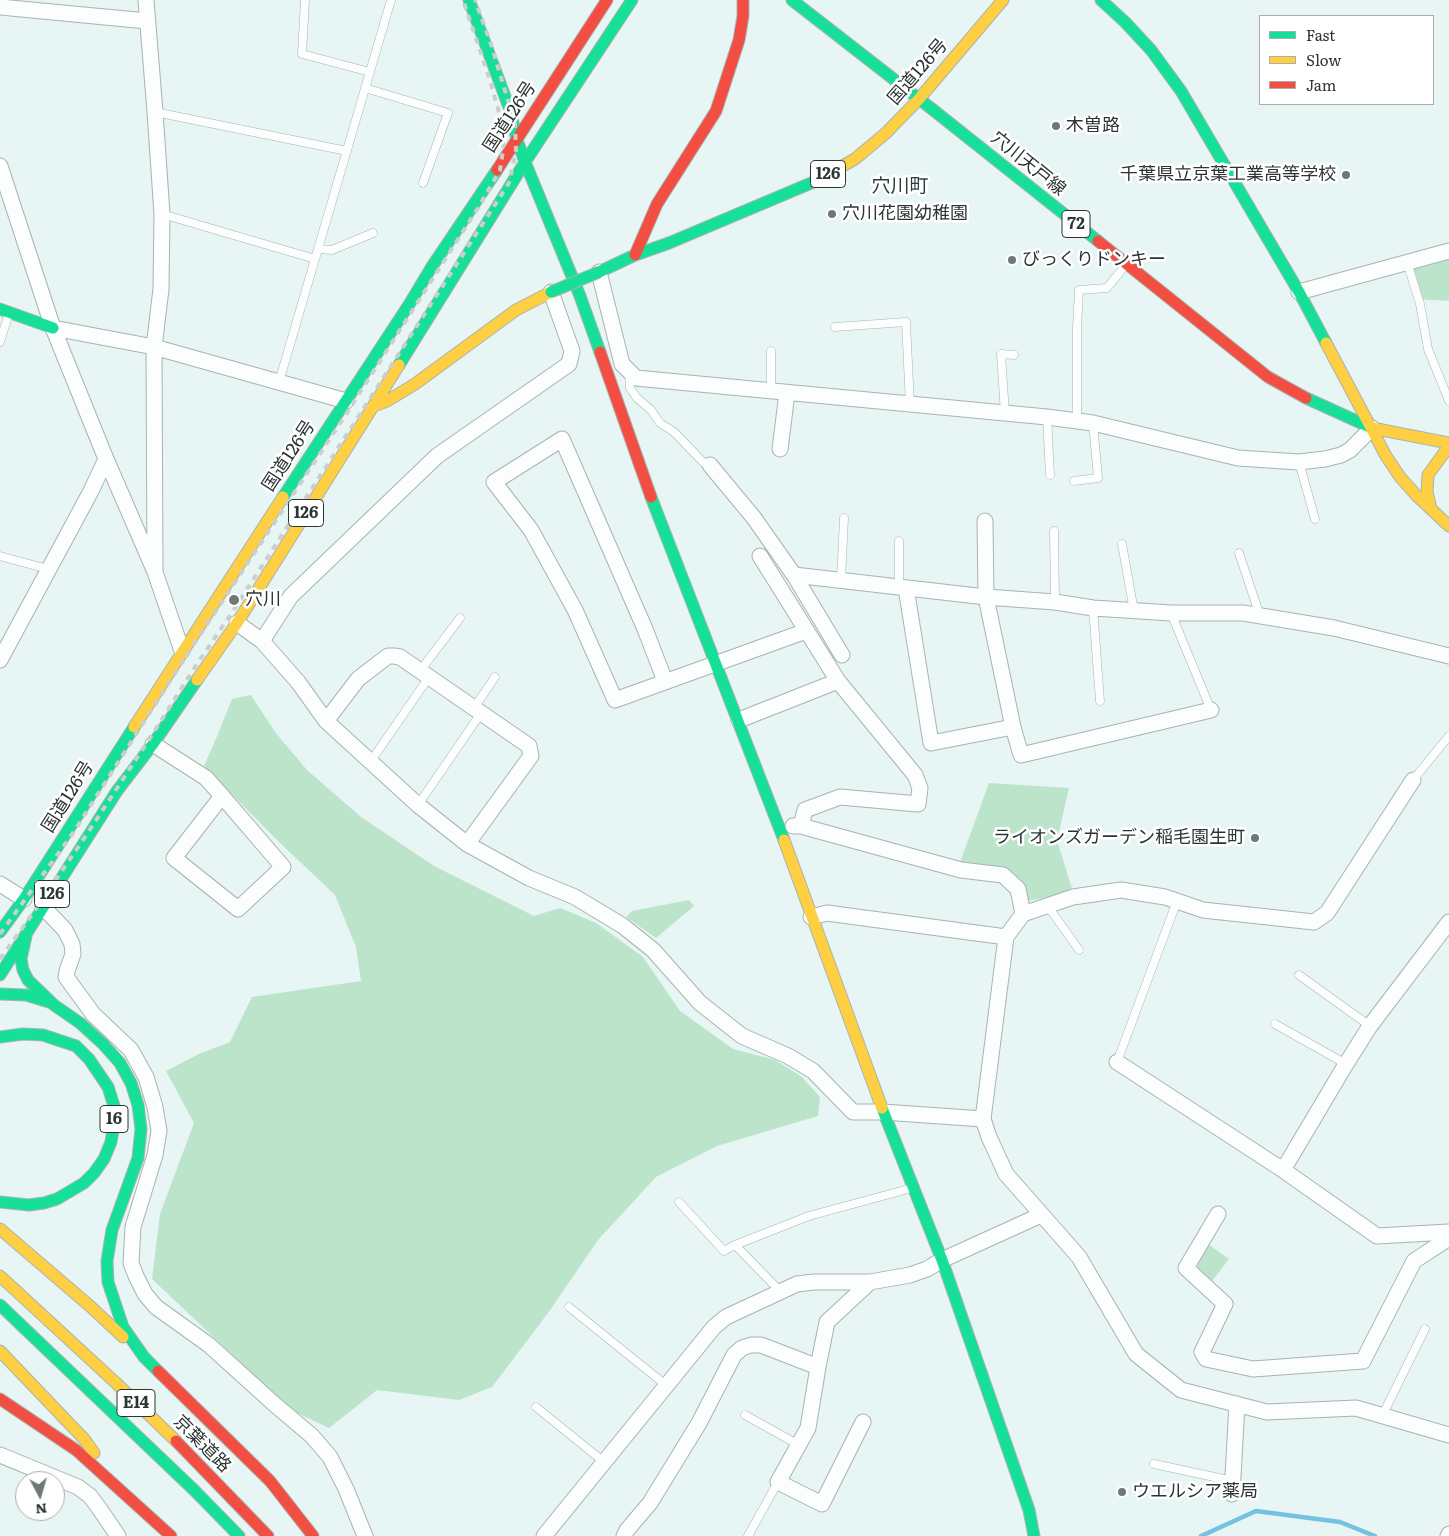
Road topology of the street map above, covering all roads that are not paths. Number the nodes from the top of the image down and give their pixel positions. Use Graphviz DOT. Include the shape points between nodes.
graph roads {
  1 [pos="146,0"];
  2 [pos="305,0"];
  3 [pos="391,0"];
  4 [pos="469,0"];
  5 [pos="607,0"];
  6 [pos="632,0"];
  7 [pos="743,0"];
  8 [pos="792,0"];
  9 [pos="1003,0"];
  10 [pos="1101,0"];
  11 [pos="0,7"];
  12 [pos="146,22"];
  13 [pos="370,72"];
  14 [pos="365,88"];
  15 [pos="919,99"];
  16 [pos="155,112"];
  17 [pos="517,140"];
  18 [pos="347,151"];
  19 [pos="525,162"];
  20 [pos="1,172"];
  21 [pos="423,184"];
  22 [pos="162,214"];
  23 [pos="373,233"];
  24 [pos="318,249"];
  25 [pos="1449,251"];
  26 [pos="635,255"];
  27 [pos="315,259"];
  28 [pos="1407,262"];
  29 [pos="1126,264"];
  30 [pos="599,272"];
  31 [pos="551,292"];
  32 [pos="1299,292"];
  33 [pos="5,311"];
  34 [pos="835,327"];
  35 [pos="53,328"];
  36 [pos="0,342"];
  37 [pos="154,347"];
  38 [pos="771,351"];
  39 [pos="1014,355"];
  40 [pos="629,371"];
  41 [pos="279,382"];
  42 [pos="772,391"];
  43 [pos="787,393"];
  44 [pos="346,401"];
  45 [pos="1449,401"];
  46 [pos="910,405"];
  47 [pos="374,406"];
  48 [pos="1004,414"];
  49 [pos="1047,417"];
  50 [pos="1077,421"];
  51 [pos="1093,423"];
  52 [pos="1372,428"];
  53 [pos="1449,445"];
  54 [pos="780,450"];
  55 [pos="106,459"];
  56 [pos="1299,462"];
  57 [pos="710,465"];
  58 [pos="1050,475"];
  59 [pos="1074,481"];
  60 [pos="1431,509"];
  61 [pos="844,518"];
  62 [pos="1315,519"];
  63 [pos="985,521"];
  64 [pos="1449,526"];
  65 [pos="1054,531"];
  66 [pos="899,541"];
  67 [pos="1122,544"];
  68 [pos="1239,553"];
  69 [pos="0,556"];
  70 [pos="760,556"];
  71 [pos="48,569"];
  72 [pos="155,572"];
  73 [pos="794,575"];
  74 [pos="841,580"];
  75 [pos="902,588"];
  76 [pos="986,597"];
  77 [pos="1055,602"];
  78 [pos="1093,608"];
  79 [pos="1134,611"];
  80 [pos="1171,613"];
  81 [pos="1260,616"];
  82 [pos="460,618"];
  83 [pos="237,623"];
  84 [pos="806,630"];
  85 [pos="262,641"];
  86 [pos="2,651"];
  87 [pos="182,651"];
  88 [pos="842,655"];
  89 [pos="1449,656"];
  90 [pos="715,663"];
  91 [pos="424,674"];
  92 [pos="495,677"];
  93 [pos="838,681"];
  94 [pos="665,682"];
  95 [pos="1100,701"];
  96 [pos="477,710"];
  97 [pos="1211,710"];
  98 [pos="738,720"];
  99 [pos="326,721"];
  100 [pos="1013,727"];
  101 [pos="1449,736"];
  102 [pos="152,744"];
  103 [pos="371,761"];
  104 [pos="1413,780"];
  105 [pos="222,796"];
  106 [pos="418,805"];
  107 [pos="801,826"];
  108 [pos="779,827"];
  109 [pos="467,844"];
  110 [pos="0,884"];
  111 [pos="24,899"];
  112 [pos="1177,901"];
  113 [pos="1047,905"];
  114 [pos="43,907"];
  115 [pos="1023,914"];
  116 [pos="811,917"];
  117 [pos="1449,922"];
  118 [pos="0,932"];
  119 [pos="27,932"];
  120 [pos="1006,937"];
  121 [pos="1079,950"];
  122 [pos="0,975"];
  123 [pos="1299,975"];
  124 [pos="0,994"];
  125 [pos="54,1005"];
  126 [pos="1275,1024"];
  127 [pos="1370,1026"];
  128 [pos="0,1037"];
  129 [pos="1116,1062"];
  130 [pos="1346,1064"];
  131 [pos="883,1112"];
  132 [pos="983,1119"];
  133 [pos="1283,1170"];
  134 [pos="914,1187"];
  135 [pos="0,1202"];
  136 [pos="678,1202"];
  137 [pos="1218,1214"];
  138 [pos="1041,1215"];
  139 [pos="0,1229"];
  140 [pos="1449,1232"];
  141 [pos="1449,1238"];
  142 [pos="734,1245"];
  143 [pos="942,1260"];
  144 [pos="0,1276"];
  145 [pos="870,1282"];
  146 [pos="780,1292"];
  147 [pos="0,1305"];
  148 [pos="569,1307"];
  149 [pos="1425,1329"];
  150 [pos="0,1351"];
  151 [pos="144,1357"];
  152 [pos="818,1367"];
  153 [pos="666,1386"];
  154 [pos="0,1399"];
  155 [pos="1236,1404"];
  156 [pos="536,1407"];
  157 [pos="745,1415"];
  158 [pos="1382,1416"];
  159 [pos="863,1422"];
  160 [pos="1449,1435"];
  161 [pos="799,1445"];
  162 [pos="0,1455"];
  163 [pos="604,1462"];
  164 [pos="1154,1464"];
  165 [pos="778,1482"];
  166 [pos="113,1483"];
  167 [pos="1232,1488"];
  168 [pos="118,1536"];
  169 [pos="171,1536"];
  170 [pos="239,1536"];
  171 [pos="268,1536"];
  172 [pos="313,1536"];
  173 [pos="365,1536"];
  174 [pos="544,1536"];
  175 [pos="624,1536"];
  176 [pos="748,1536"];
  177 [pos="1034,1536"];
  1 -- 12 [label="street"];
  2 -- 13 [label="lane" via="302,54"];
  3 -- 13 [label="lane"];
  4 -- 17 [label="main road" via="510,110"];
  5 -- 17 [label="main road, 国道126号 / 126"];
  6 -- 19 [label="main road, 国道126号 / 126"];
  7 -- 26 [label="main road" via="739,40 716,111 657,204"];
  8 -- 15 [label="main road, 穴川天戸線 / 72"];
  9 -- 15 [label="main road, 国道126号 / 126"];
  10 -- 32 [label="main road" via="1151,50 1182,91"];
  11 -- 12 [label="street"];
  12 -- 16 [label="street"];
  13 -- 14 [label="lane"];
  14 -- 18 [label="lane"];
  14 -- 21 [label="lane" via="448,113"];
  15 -- 26 [label="main road, 国道126号 / 126" via="886,133 854,159 816,181"];
  15 -- 29 [label="main road, 穴川天戸線 / 72"];
  16 -- 18 [label="lane"];
  16 -- 22 [label="street"];
  17 -- 19 [label="main road"];
  17 -- 44 [label="main road, 国道126号 / 126"];
  18 -- 24 [label="lane"];
  19 -- 47 [label="main road, 国道126号 / 126"];
  19 -- 90 [label="main road" via="580,296 649,491"];
  20 -- 35 [label="street"];
  22 -- 27 [label="lane"];
  22 -- 37 [label="street" via="161,289"];
  23 -- 24 [label="lane" via="332,250"];
  24 -- 27 [label="lane"];
  25 -- 28 [label="street"];
  26 -- 30 [label="main road, 国道126号 / 126"];
  27 -- 41 [label="lane"];
  28 -- 32 [label="street"];
  28 -- 45 [label="lane" via="1420,304 1428,349"];
  29 -- 50 [label="lane" via="1106,288 1080,290"];
  29 -- 52 [label="main road, 穴川天戸線 / 72" via="1268,377 1303,397"];
  30 -- 31 [label="main road, 国道126号 / 126, bridge"];
  30 -- 40 [label="street" via="622,364"];
  31 -- 47 [label="main road, 国道126号 / 126" via="516,310 415,384"];
  31 -- 85 [label="street" via="572,351 569,364 437,456 292,596"];
  32 -- 52 [label="main road"];
  33 -- 35 [label="main road"];
  33 -- 36 [label="lane"];
  34 -- 46 [label="lane" via="906,322"];
  35 -- 37 [label="street"];
  35 -- 55 [label="street"];
  37 -- 41 [label="street"];
  37 -- 72 [label="street"];
  38 -- 42 [label="lane"];
  39 -- 48 [label="lane" via="1001,354"];
  40 -- 42 [label="street" via="636,378"];
  40 -- 57 [label="lane" via="630,388 637,398 660,423"];
  41 -- 44 [label="street"];
  42 -- 43 [label="street"];
  43 -- 46 [label="street"];
  43 -- 54 [label="street"];
  44 -- 87 [label="main road, 国道126号 / 126"];
  46 -- 48 [label="street"];
  47 -- 83 [label="main road, 国道126号 / 126"];
  48 -- 49 [label="street"];
  49 -- 50 [label="street"];
  49 -- 58 [label="lane"];
  50 -- 51 [label="street"];
  51 -- 56 [label="street" via="1238,458"];
  51 -- 59 [label="lane" via="1098,478"];
  52 -- 53 [label="main road, 穴川天戸線"];
  52 -- 56 [label="street" via="1341,456"];
  52 -- 60 [label="main road" via="1400,477"];
  53 -- 60 [label="main road" via="1428,475"];
  55 -- 71 [label="street"];
  55 -- 72 [label="street"];
  56 -- 62 [label="lane"];
  57 -- 73 [label="street" via="754,518"];
  60 -- 64 [label="main road"];
  61 -- 74 [label="lane"];
  63 -- 76 [label="street"];
  65 -- 77 [label="lane"];
  66 -- 75 [label="lane"];
  67 -- 79 [label="lane"];
  68 -- 81 [label="lane"];
  69 -- 71 [label="lane"];
  70 -- 84 [label="street"];
  71 -- 86 [label="street"];
  72 -- 87 [label="street"];
  73 -- 74 [label="street"];
  73 -- 88 [label="street"];
  74 -- 75 [label="street"];
  75 -- 76 [label="street"];
  75 -- 100 [label="street" via="931,743"];
  76 -- 77 [label="street"];
  76 -- 100 [label="street"];
  77 -- 78 [label="street"];
  78 -- 79 [label="street"];
  78 -- 95 [label="lane"];
  79 -- 80 [label="street"];
  80 -- 81 [label="street"];
  80 -- 97 [label="lane"];
  81 -- 89 [label="street" via="1334,628"];
  82 -- 91 [label="lane"];
  83 -- 85 [label="street"];
  83 -- 102 [label="main road, 国道126号 / 126"];
  84 -- 90 [label="street"];
  84 -- 93 [label="street"];
  85 -- 99 [label="street"];
  87 -- 111 [label="main road, 国道126号 / 126"];
  90 -- 94 [label="street"];
  90 -- 98 [label="main road"];
  91 -- 96 [label="street"];
  91 -- 99 [label="street" via="400,657 388,656 358,679"];
  91 -- 103 [label="lane"];
  92 -- 96 [label="lane"];
  93 -- 98 [label="street"];
  93 -- 107 [label="street" via="915,775 920,788 918,804 840,797 805,810"];
  94 -- 94 [label="street" via="615,700 575,610 531,530 494,482 562,439"];
  96 -- 106 [label="lane"];
  96 -- 109 [label="street" via="529,746 531,756"];
  97 -- 100 [label="street" via="1020,755"];
  98 -- 108 [label="main road"];
  99 -- 103 [label="street"];
  101 -- 104 [label="lane"];
  102 -- 105 [label="street" via="206,778"];
  102 -- 114 [label="main road, 国道126号 / 126" via="117,791"];
  103 -- 106 [label="street"];
  104 -- 112 [label="street" via="1327,913 1314,922 1203,910"];
  105 -- 105 [label="street" via="283,867 238,908 174,858"];
  106 -- 109 [label="street"];
  107 -- 108 [label="street"];
  107 -- 115 [label="street" via="961,870 1003,875 1018,889"];
  108 -- 116 [label="main road"];
  109 -- 131 [label="street" via="530,878 575,897 623,926 653,950 700,1003 742,1036 813,1071 854,1112"];
  110 -- 111 [label="street"];
  111 -- 118 [label="main road, 国道126号 / 126"];
  112 -- 113 [label="street" via="1121,890 1073,897"];
  112 -- 129 [label="lane"];
  113 -- 115 [label="street"];
  113 -- 121 [label="lane"];
  114 -- 119 [label="main road, 国道126号 / 126"];
  114 -- 173 [label="street" via="65,930 72,944 73,954 66,978 93,1014 131,1050 146,1077 155,1107 159,1131 155,1156 133,1226 132,1262 145,1294 156,1307 209,1345 312,1436 330,1457"];
  115 -- 120 [label="street"];
  116 -- 120 [label="street" via="826,913"];
  116 -- 131 [label="main road"];
  117 -- 127 [label="street"];
  119 -- 122 [label="main road, 国道126号 / 126"];
  119 -- 125 [label="main road" via="21,959 23,970 28,980"];
  120 -- 132 [label="street"];
  123 -- 127 [label="lane"];
  124 -- 125 [label="main road" via="41,998"];
  125 -- 151 [label="main road" via="80,1023 120,1063 138,1105 141,1129 138,1158 112,1230 107,1261 112,1300 123,1327"];
  126 -- 130 [label="lane"];
  127 -- 130 [label="street"];
  128 -- 135 [label="main road, 16" via="43,1035 76,1046 108,1087 114,1106 114,1124 104,1159 84,1183 44,1203"];
  129 -- 133 [label="street"];
  130 -- 133 [label="street"];
  131 -- 132 [label="street"];
  131 -- 134 [label="main road"];
  132 -- 138 [label="street" via="1006,1174"];
  133 -- 140 [label="street" via="1376,1236"];
  134 -- 142 [label="lane" via="809,1216"];
  134 -- 143 [label="main road"];
  136 -- 142 [label="lane" via="724,1251"];
  137 -- 141 [label="street" via="1186,1268 1225,1304 1202,1352 1206,1359 1253,1368 1364,1361 1414,1261"];
  138 -- 143 [label="street"];
  138 -- 155 [label="street" via="1079,1257 1136,1354 1181,1390"];
  139 -- 151 [label="main road" via="92,1307"];
  142 -- 146 [label="lane"];
  143 -- 145 [label="street" via="910,1275"];
  143 -- 177 [label="main road" via="1029,1510"];
  144 -- 171 [label="main road, 京葉道路 / E14" via="207,1472"];
  145 -- 146 [label="street" via="814,1282 797,1284"];
  145 -- 152 [label="street" via="827,1322"];
  146 -- 153 [label="street" via="726,1317"];
  147 -- 170 [label="main road, E14"];
  148 -- 153 [label="lane"];
  149 -- 158 [label="lane"];
  150 -- 166 [label="main road" via="85,1440"];
  151 -- 172 [label="main road" via="270,1481"];
  152 -- 161 [label="street" via="808,1428"];
  152 -- 175 [label="street" via="761,1345 742,1348 734,1355 699,1423 650,1503"];
  153 -- 163 [label="street"];
  154 -- 166 [label="main road" via="76,1450"];
  155 -- 158 [label="street" via="1267,1412 1356,1408"];
  155 -- 167 [label="street"];
  156 -- 163 [label="lane"];
  157 -- 161 [label="lane"];
  158 -- 160 [label="street"];
  159 -- 165 [label="street" via="822,1504"];
  161 -- 165 [label="street"];
  162 -- 168 [label="street" via="78,1487 90,1496"];
  163 -- 174 [label="street"];
  164 -- 167 [label="lane"];
  165 -- 176 [label="lane"];
  166 -- 169 [label="main road"];
}
